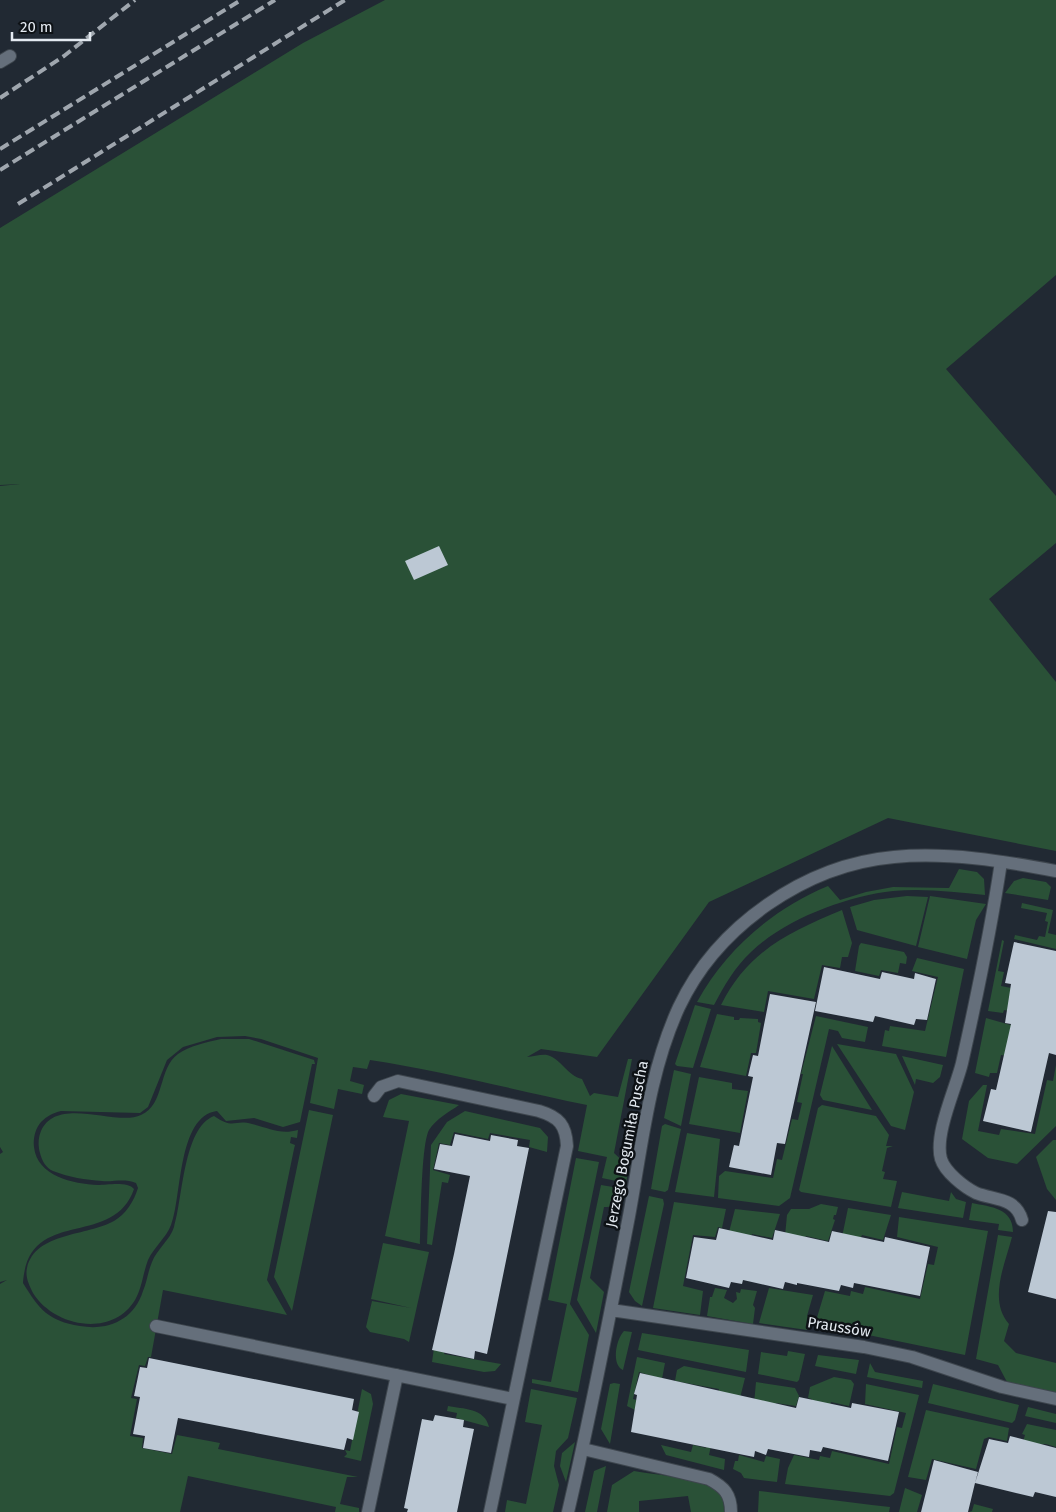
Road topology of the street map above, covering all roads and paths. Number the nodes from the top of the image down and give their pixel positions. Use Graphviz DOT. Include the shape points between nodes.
graph roads {
  1 [pos="1001,862"];
  2 [pos="1056,871"];
  3 [pos="374,1096"];
  4 [pos="1022,1220"];
  5 [pos="611,1310"];
  6 [pos="156,1326"];
  7 [pos="397,1375"];
  8 [pos="513,1399"];
  9 [pos="1056,1399"];
  10 [pos="583,1449"];
  11 [pos="368,1512"];
  12 [pos="490,1512"];
  13 [pos="568,1512"];
  14 [pos="731,1512"];
  1 -- 2 [label="street, Jerzego Bogumiła Puscha"];
  1 -- 4 [label="street" via="982,967 961,1065 947,1109 941,1151 944,1164 958,1180 977,1193 1011,1204"];
  1 -- 5 [label="street, Jerzego Bogumiła Puscha" via="958,857 893,857 830,872 794,888 752,916 703,966 678,1009 656,1076"];
  3 -- 8 [label="street" via="381,1086 398,1081 539,1111 555,1117 564,1126 567,1146"];
  5 -- 9 [label="street, Praussów" via="864,1347 912,1357 1002,1387"];
  5 -- 10 [label="street, Jerzego Bogumiła Puscha"];
  6 -- 7 [label="street"];
  7 -- 8 [label="street"];
  7 -- 11 [label="street"];
  8 -- 12 [label="street"];
  10 -- 13 [label="street, Jerzego Bogumiła Puscha"];
  10 -- 14 [label="street" via="709,1480 724,1488 731,1503"];
}
